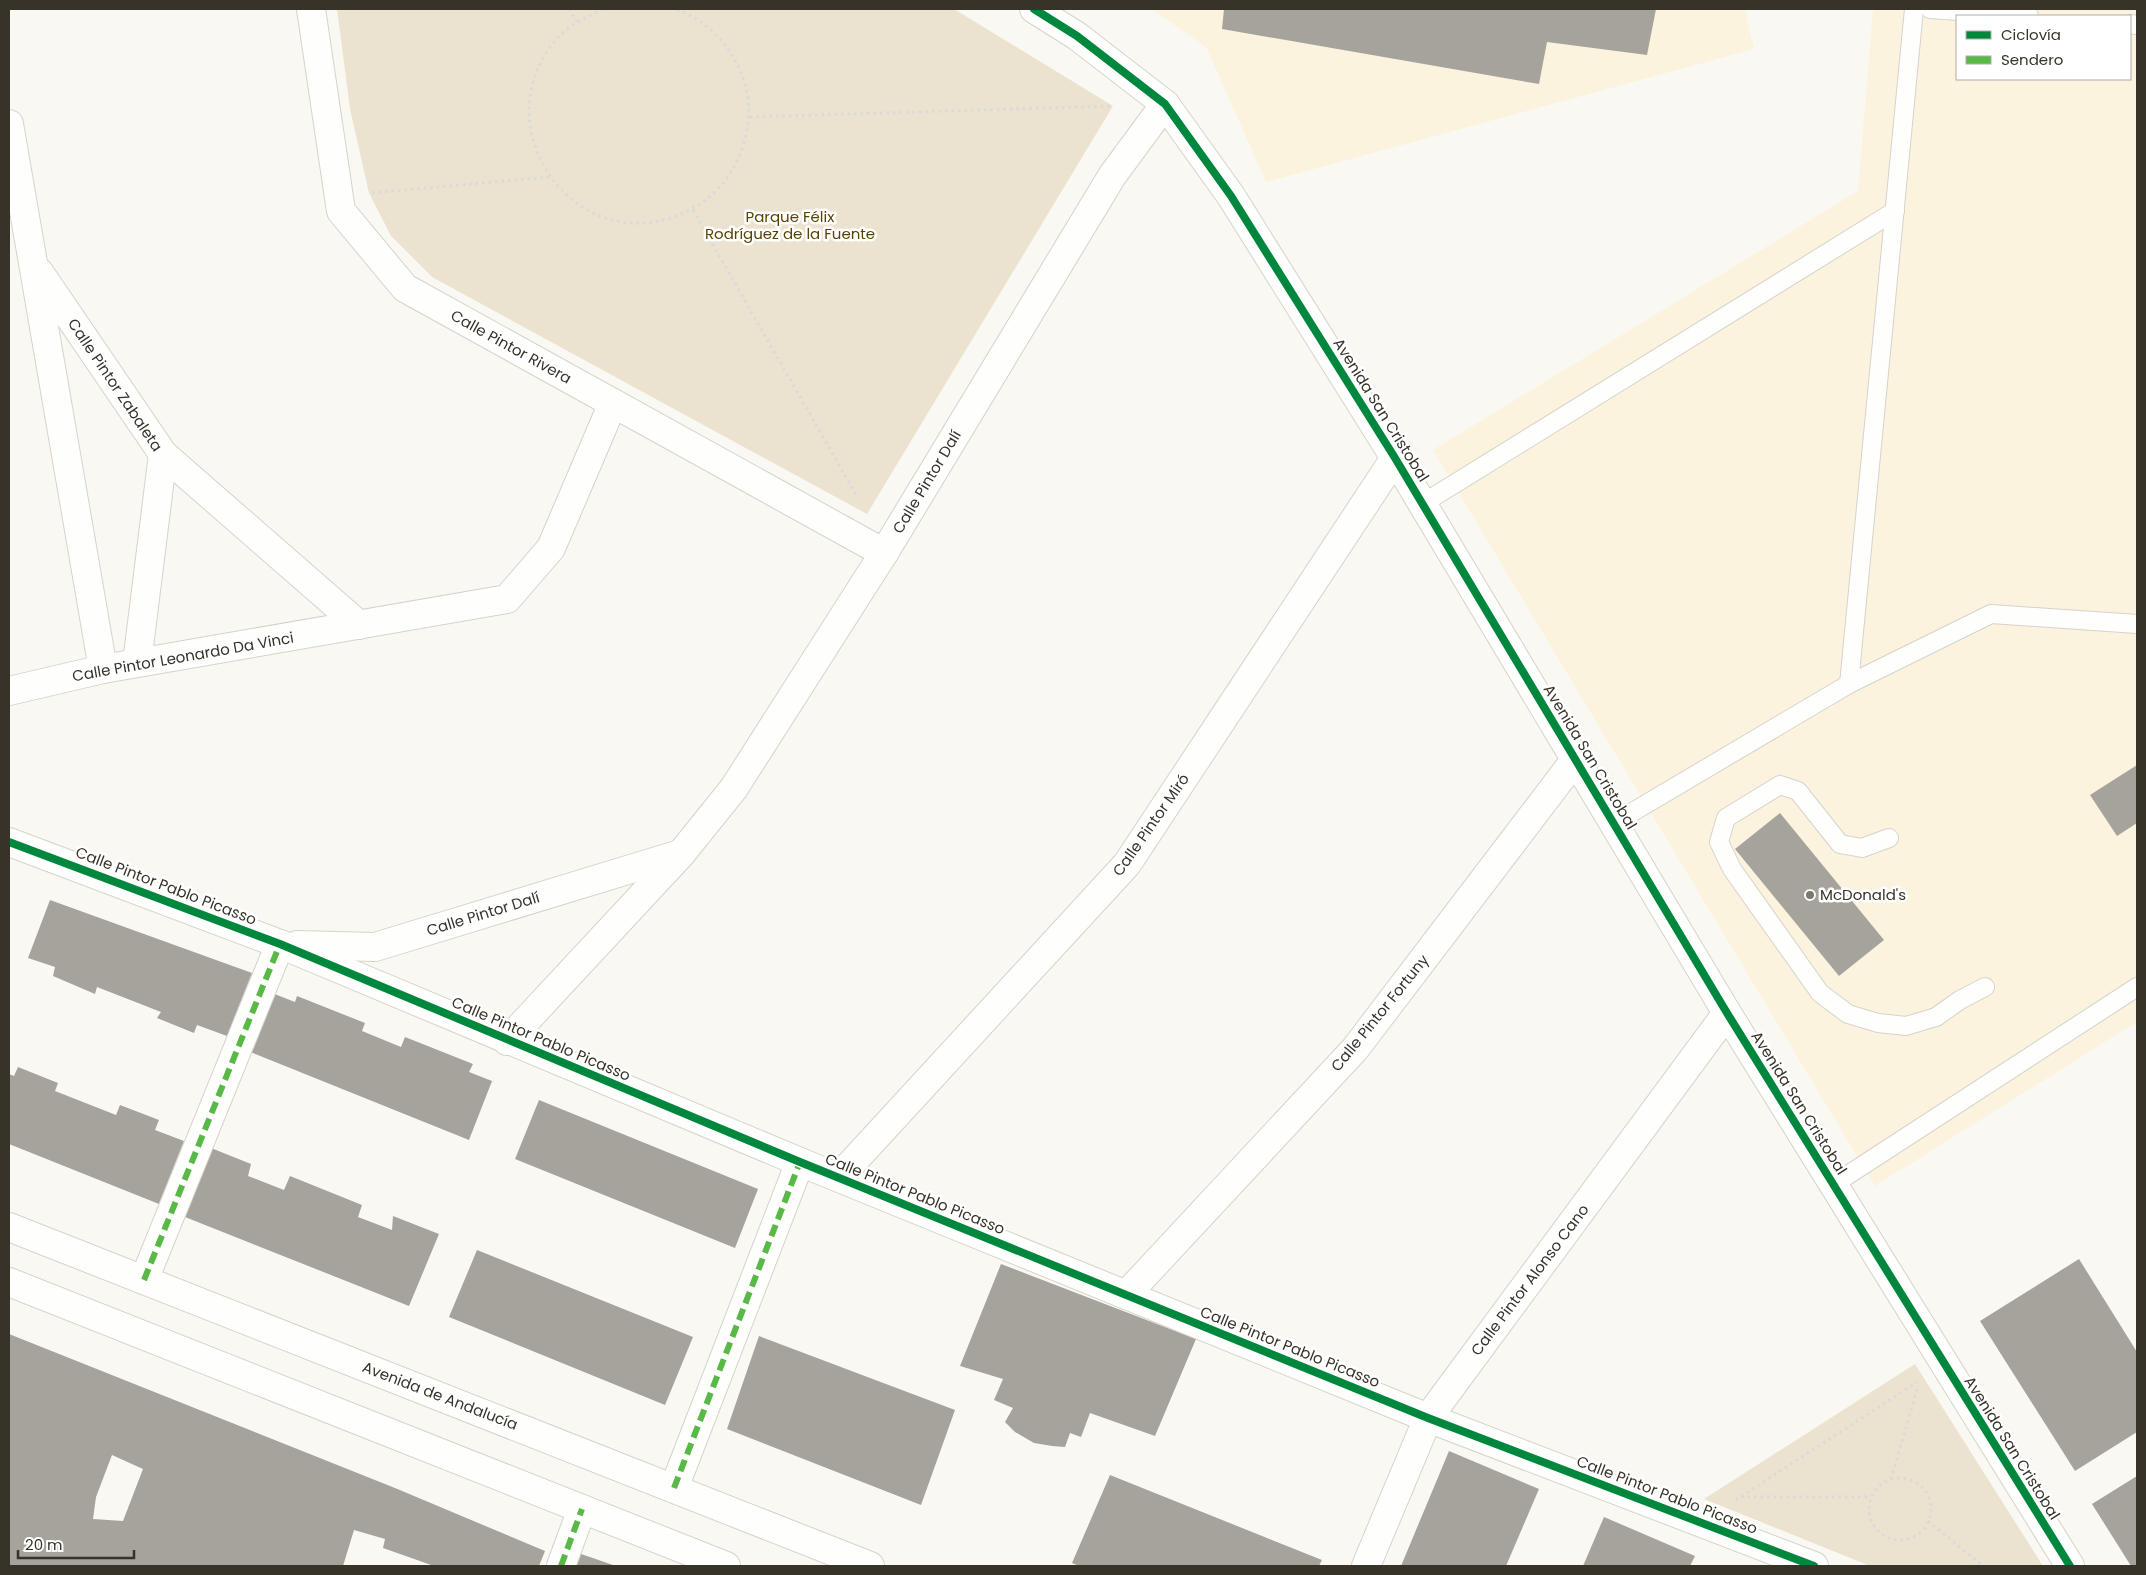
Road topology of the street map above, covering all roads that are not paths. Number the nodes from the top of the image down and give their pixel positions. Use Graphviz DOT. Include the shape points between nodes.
graph roads {
  1 [pos="311,9"];
  2 [pos="1034,9"];
  3 [pos="1914,9"];
  4 [pos="1930,9"];
  5 [pos="2015,15"];
  6 [pos="1165,104"];
  7 [pos="9,124"];
  8 [pos="1895,211"];
  9 [pos="34,265"];
  10 [pos="612,403"];
  11 [pos="163,454"];
  12 [pos="1395,458"];
  13 [pos="1422,504"];
  14 [pos="884,553"];
  15 [pos="2137,624"];
  16 [pos="359,625"];
  17 [pos="137,663"];
  18 [pos="103,669"];
  19 [pos="1849,684"];
  20 [pos="9,691"];
  21 [pos="1575,760"];
  22 [pos="1614,823"];
  23 [pos="1889,838"];
  24 [pos="9,842"];
  25 [pos="681,854"];
  26 [pos="280,944"];
  27 [pos="1986,987"];
  28 [pos="2137,987"];
  29 [pos="1727,1013"];
  30 [pos="507,1040"];
  31 [pos="800,1162"];
  32 [pos="838,1177"];
  33 [pos="1834,1184"];
  34 [pos="9,1227"];
  35 [pos="144,1280"];
  36 [pos="9,1282"];
  37 [pos="1126,1295"];
  38 [pos="1428,1418"];
  39 [pos="674,1488"];
  40 [pos="582,1509"];
  41 [pos="561,1566"];
  42 [pos="726,1566"];
  43 [pos="870,1566"];
  44 [pos="1366,1566"];
  45 [pos="1814,1566"];
  46 [pos="2070,1566"];
  1 -- 10 [label="street, Calle Pintor Rivera" via="341,211 405,288"];
  2 -- 6 [label="street, Avenida San Cristobal" via="1077,36"];
  3 -- 8 [label="lane"];
  4 -- 5 [label="lane"];
  6 -- 12 [label="street, Avenida San Cristobal" via="1231,196"];
  6 -- 14 [label="street, Calle Pintor Dalí" via="1112,176"];
  7 -- 9 [label="street, Calle Pintor Zabaleta"];
  8 -- 13 [label="lane"];
  8 -- 19 [label="lane"];
  9 -- 11 [label="street, Calle Pintor Zabaleta"];
  9 -- 18 [label="street, Calle Pintor Zabaleta"];
  10 -- 14 [label="street, Calle Pintor Rivera"];
  10 -- 16 [label="street, Calle Pintor Leonardo Da Vinci" via="551,548 507,599"];
  11 -- 16 [label="street"];
  11 -- 17 [label="street, Calle Pintor Zabaleta"];
  12 -- 13 [label="street, Avenida San Cristobal"];
  12 -- 32 [label="street, Calle Pintor Miró" via="1127,864"];
  13 -- 21 [label="street, Avenida San Cristobal"];
  14 -- 25 [label="street, Calle Pintor Dalí" via="734,788"];
  15 -- 19 [label="lane" via="1991,614"];
  16 -- 17 [label="street, Calle Pintor Leonardo Da Vinci"];
  17 -- 18 [label="street, Calle Pintor Leonardo Da Vinci"];
  18 -- 20 [label="street, Calle Pintor Leonardo Da Vinci"];
  19 -- 22 [label="lane"];
  21 -- 22 [label="street, Avenida San Cristobal"];
  21 -- 37 [label="street, Calle Pintor Fortuny" via="1355,1049"];
  22 -- 29 [label="street, Avenida San Cristobal"];
  23 -- 27 [label="lane" via="1862,848 1840,844 1798,791 1780,785 1726,818 1719,842 1732,870 1820,993 1848,1014 1878,1023 1906,1026 1936,1017"];
  24 -- 26 [label="street, Calle Pintor Pablo Picasso"];
  25 -- 26 [label="street, Calle Pintor Dalí" via="376,947"];
  25 -- 30 [label="street, Calle Pintor Dalí"];
  26 -- 30 [label="street, Calle Pintor Pablo Picasso"];
  26 -- 35 [label="street"];
  28 -- 33 [label="lane"];
  29 -- 33 [label="street, Avenida San Cristobal"];
  29 -- 38 [label="street, Calle Pintor Alonso Cano"];
  30 -- 31 [label="street, Calle Pintor Pablo Picasso"];
  31 -- 32 [label="street, Calle Pintor Pablo Picasso"];
  31 -- 39 [label="street"];
  32 -- 37 [label="street, Calle Pintor Pablo Picasso"];
  33 -- 46 [label="street, Avenida San Cristobal"];
  34 -- 35 [label="street, Avenida de Andalucía"];
  35 -- 39 [label="street, Avenida de Andalucía"];
  36 -- 40 [label="street"];
  37 -- 38 [label="street, Calle Pintor Pablo Picasso"];
  38 -- 44 [label="street, Calle Pintor Alonso Cano"];
  38 -- 45 [label="street, Calle Pintor Pablo Picasso"];
  39 -- 43 [label="street, Avenida de Andalucía"];
  40 -- 41 [label="street"];
  40 -- 42 [label="street"];
}
